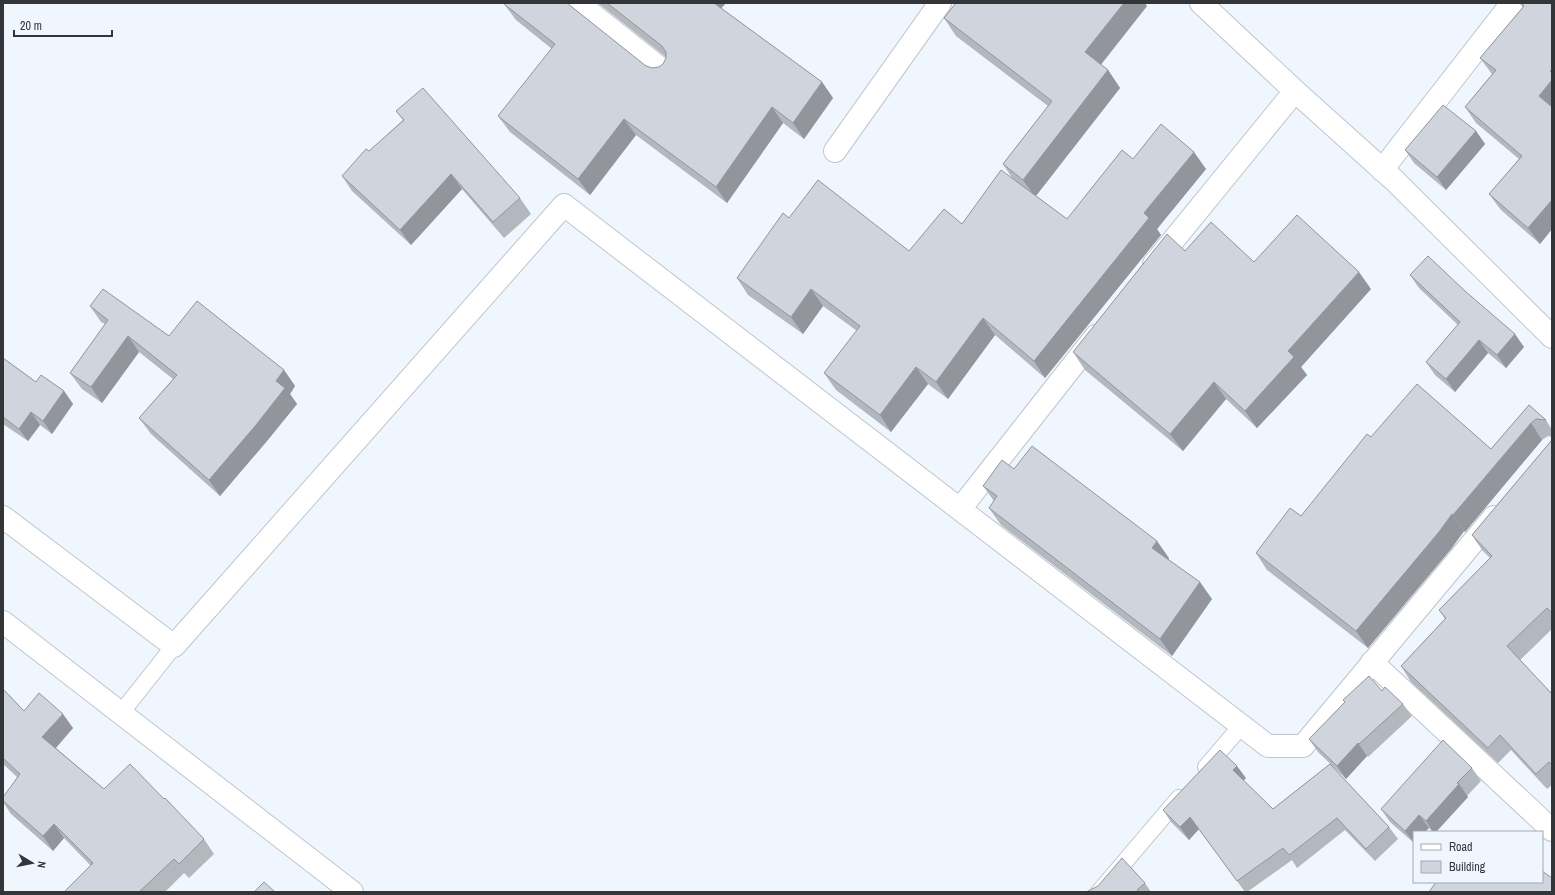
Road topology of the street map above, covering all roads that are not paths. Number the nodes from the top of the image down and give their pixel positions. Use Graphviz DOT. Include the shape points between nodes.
graph roads {
  1 [pos="578,3"];
  2 [pos="940,3"];
  3 [pos="1201,3"];
  4 [pos="1512,3"];
  5 [pos="665,72"];
  6 [pos="1295,91"];
  7 [pos="835,151"];
  8 [pos="1382,170"];
  9 [pos="1143,277"];
  10 [pos="1109,320"];
  11 [pos="1552,337"];
  12 [pos="1506,503"];
  13 [pos="960,509"];
  14 [pos="3,517"];
  15 [pos="3,622"];
  16 [pos="174,646"];
  17 [pos="1372,662"];
  18 [pos="121,713"];
  19 [pos="1242,726"];
  20 [pos="1552,830"];
  21 [pos="352,892"];
  22 [pos="1100,892"];
  1 -- 5 [label="street"];
  2 -- 7 [label="street"];
  3 -- 6 [label="street"];
  4 -- 8 [label="street"];
  6 -- 8 [label="street"];
  6 -- 9 [label="street"];
  8 -- 11 [label="street"];
  10 -- 13 [label="street"];
  12 -- 17 [label="street"];
  13 -- 16 [label="street" via="564,205"];
  13 -- 19 [label="street"];
  14 -- 16 [label="street"];
  15 -- 18 [label="street"];
  16 -- 18 [label="lane"];
  17 -- 19 [label="street" via="1303,746 1268,746"];
  17 -- 20 [label="street"];
  18 -- 21 [label="street"];
  19 -- 22 [label="lane"];
}
